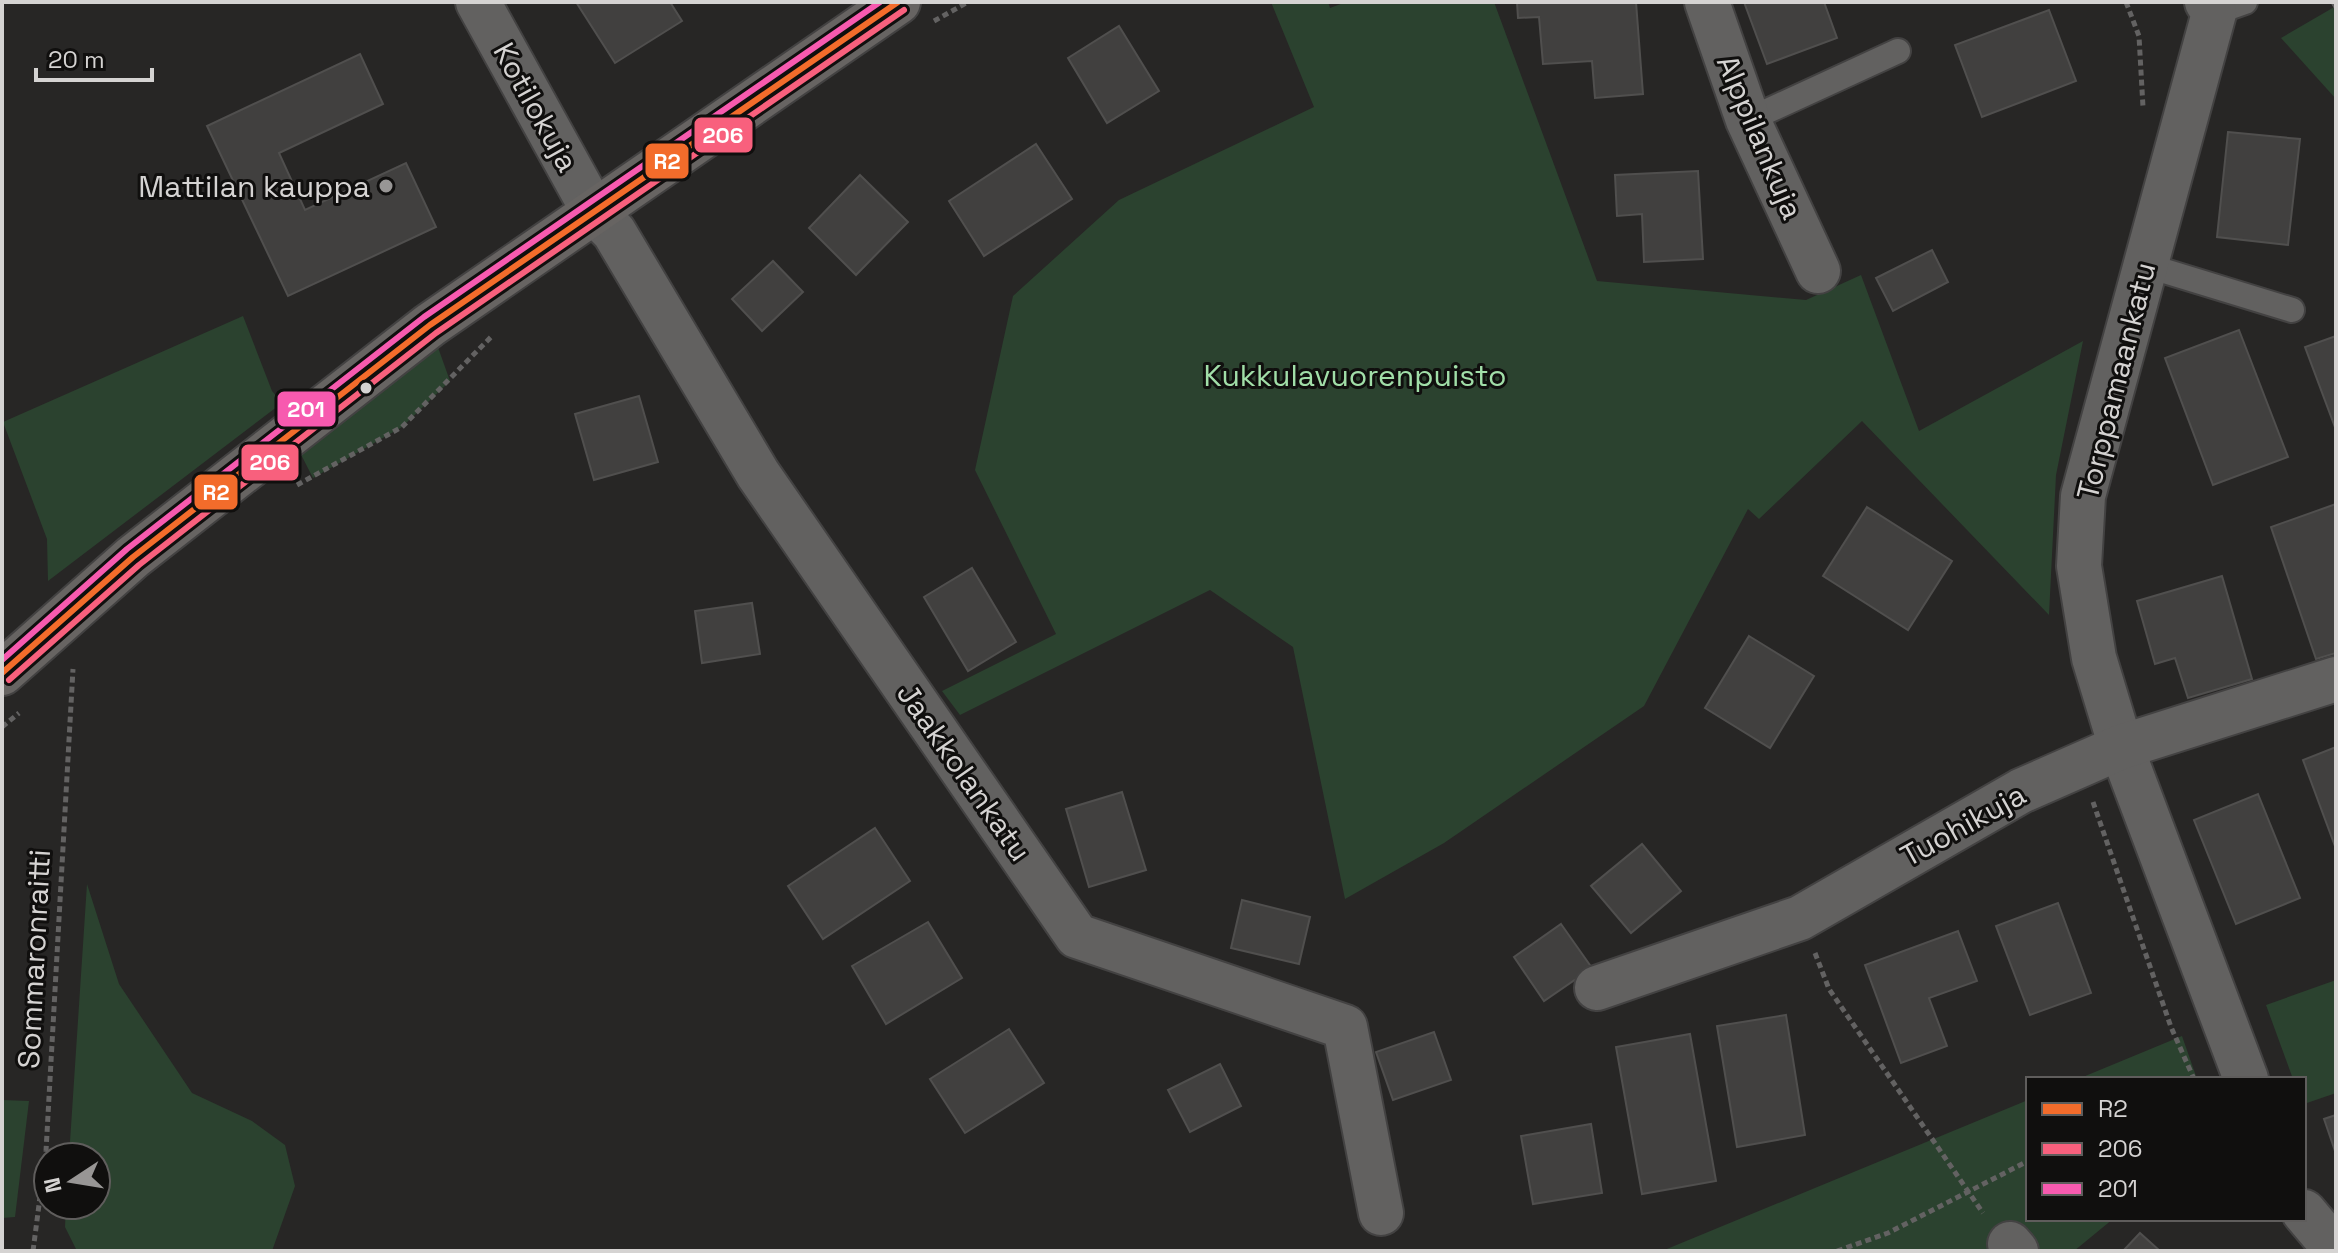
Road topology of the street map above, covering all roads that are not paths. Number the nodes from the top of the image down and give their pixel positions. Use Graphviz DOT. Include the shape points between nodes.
graph roads {
  1 [pos="478,2"];
  2 [pos="1707,2"];
  3 [pos="2222,6"];
  4 [pos="914,13"];
  5 [pos="1898,51"];
  6 [pos="1748,120"];
  7 [pos="594,212"];
  8 [pos="2145,265"];
  9 [pos="1818,271"];
  10 [pos="2292,310"];
  11 [pos="2336,679"];
  12 [pos="15,689"];
  13 [pos="2121,747"];
  14 [pos="1597,988"];
  15 [pos="2245,1077"];
  16 [pos="1381,1213"];
  17 [pos="2306,1214"];
  18 [pos="2336,1250"];
  1 -- 7 [label="street, Kotilokuja"];
  2 -- 6 [label="street, Alppilankuja"];
  3 -- 8 [label="street, Torppamaankatu"];
  4 -- 7 [label="street"];
  5 -- 6 [label="lane"];
  6 -- 9 [label="street, Alppilankuja"];
  7 -- 12 [label="street" via="430,325 133,557"];
  7 -- 16 [label="street, Jaakkolankatu" via="614,232 758,474 1077,936 1345,1027"];
  8 -- 10 [label="lane"];
  8 -- 13 [label="street, Torppamaankatu" via="2083,496 2079,566 2094,658"];
  11 -- 13 [label="street, Tuohikuja"];
  13 -- 14 [label="street, Tuohikuja" via="2021,791 1800,918"];
  13 -- 15 [label="street, Torppamaankatu"];
  17 -- 18 [label="street"];
}
